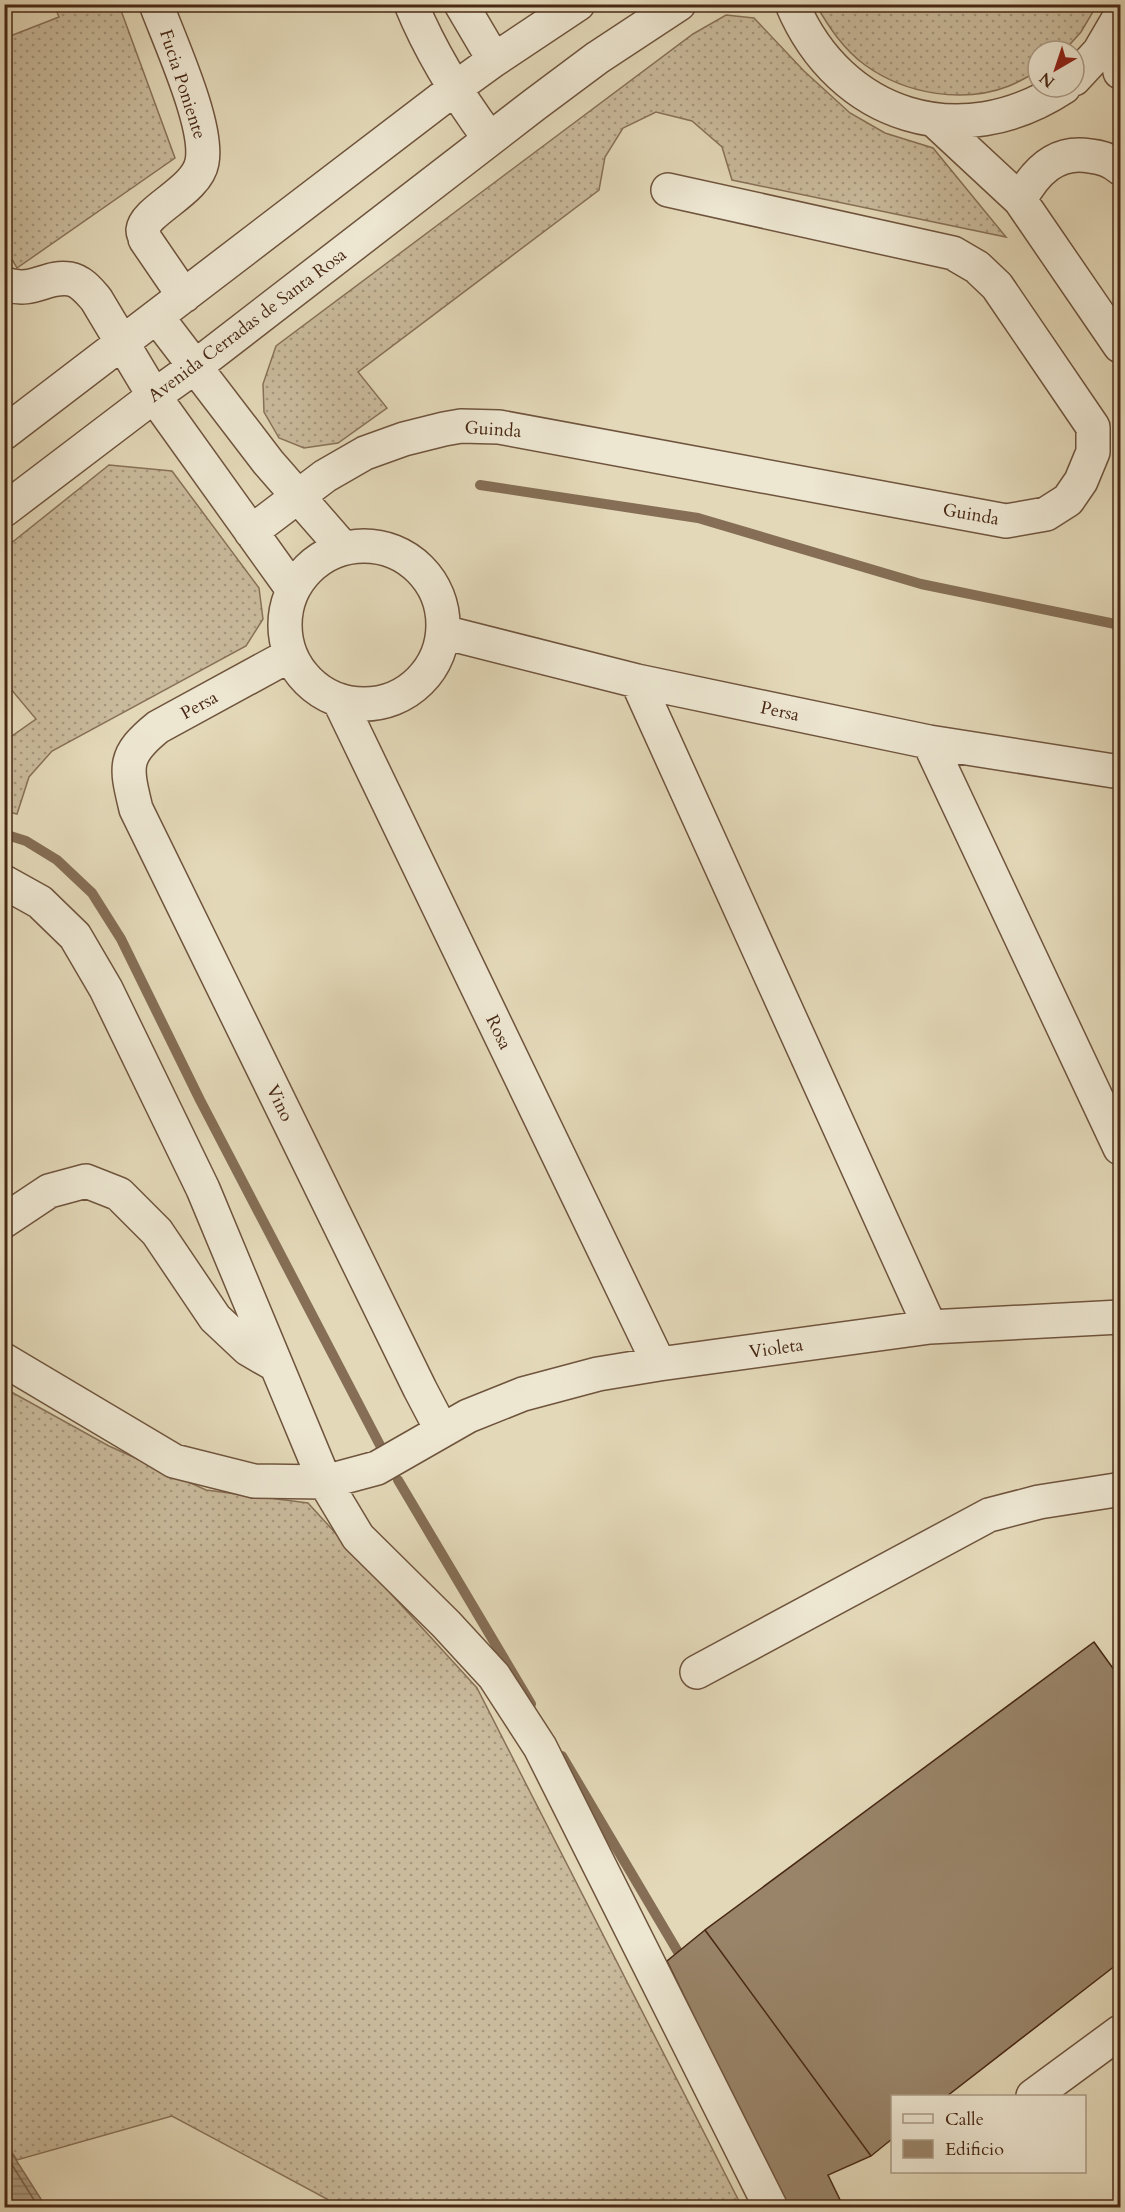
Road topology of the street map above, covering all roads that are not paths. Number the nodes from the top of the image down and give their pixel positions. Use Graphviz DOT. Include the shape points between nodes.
graph roads {
  1 [pos="156,4"];
  2 [pos="411,4"];
  3 [pos="461,4"];
  4 [pos="578,4"];
  5 [pos="680,4"];
  6 [pos="792,4"];
  7 [pos="1117,24"];
  8 [pos="494,60"];
  9 [pos="1086,67"];
  10 [pos="1120,72"];
  11 [pos="454,89"];
  12 [pos="1042,99"];
  13 [pos="934,120"];
  14 [pos="489,138"];
  15 [pos="1120,168"];
  16 [pos="668,190"];
  17 [pos="1020,200"];
  18 [pos="4,284"];
  19 [pos="184,296"];
  20 [pos="157,317"];
  21 [pos="121,343"];
  22 [pos="1120,346"];
  23 [pos="196,366"];
  24 [pos="154,396"];
  25 [pos="4,433"];
  26 [pos="296,496"];
  27 [pos="4,510"];
  28 [pos="251,532"];
  29 [pos="343,548"];
  30 [pos="292,590"];
  31 [pos="443,632"];
  32 [pos="290,655"];
  33 [pos="637,681"];
  34 [pos="339,700"];
  35 [pos="930,742"];
  36 [pos="1120,772"];
  37 [pos="128,773"];
  38 [pos="4,882"];
  39 [pos="1120,1148"];
  40 [pos="4,1221"];
  41 [pos="1120,1317"];
  42 [pos="930,1327"];
  43 [pos="4,1360"];
  44 [pos="274,1364"];
  45 [pos="659,1364"];
  46 [pos="441,1429"];
  47 [pos="325,1482"];
  48 [pos="1119,1493"];
  49 [pos="697,1672"];
  50 [pos="1120,2032"];
  51 [pos="1036,2095"];
  52 [pos="771,2208"];
  1 -- 19 [label="street, Fucia Poniente" via="197,114 204,146 202,165 192,182 148,219 143,230 145,240"];
  2 -- 11 [label="street"];
  3 -- 8 [label="street"];
  4 -- 8 [label="street"];
  5 -- 14 [label="street, Avenida Cerradas de Santa Rosa" via="597,58"];
  6 -- 13 [label="street" via="813,45 846,80 888,106"];
  7 -- 9 [label="street"];
  7 -- 10 [label="street"];
  8 -- 11 [label="street"];
  11 -- 14 [label="street"];
  11 -- 19 [label="street"];
  12 -- 13 [label="street" via="1026,108 981,120"];
  13 -- 17 [label="street"];
  14 -- 23 [label="street, Avenida Cerradas de Santa Rosa"];
  15 -- 17 [label="street" via="1099,157 1079,154 1058,158 1037,174"];
  16 -- 26 [label="street, Guinda" via="953,253 977,267 997,286 1093,427 1093,452 1068,500 1046,514 1006,521 499,427 461,426 365,453"];
  17 -- 22 [label="street"];
  18 -- 21 [label="street" via="31,288 70,279 84,285 96,298"];
  19 -- 20 [label="street"];
  20 -- 21 [label="street"];
  20 -- 23 [label="street"];
  21 -- 24 [label="street"];
  21 -- 25 [label="street"];
  23 -- 24 [label="street, Avenida Cerradas de Santa Rosa"];
  23 -- 26 [label="street"];
  24 -- 27 [label="street, Avenida Cerradas de Santa Rosa"];
  24 -- 28 [label="street"];
  26 -- 28 [label="street, Guinda"];
  26 -- 29 [label="street"];
  28 -- 30 [label="street"];
  29 -- 30 [label="street" via="313,564"];
  29 -- 31 [label="street" via="376,547 407,559 421,570 438,599"];
  30 -- 32 [label="street" via="284,622"];
  31 -- 33 [label="street, Persa"];
  31 -- 34 [label="street" via="432,666 406,693 372,705"];
  32 -- 34 [label="street" via="309,683"];
  32 -- 37 [label="street, Persa" via="158,727 132,751"];
  33 -- 35 [label="street, Persa"];
  33 -- 42 [label="street"];
  34 -- 45 [label="street, Rosa"];
  35 -- 36 [label="street, Persa"];
  35 -- 39 [label="street"];
  37 -- 46 [label="street, Vino" via="136,809"];
  38 -- 44 [label="street" via="40,902 75,936 106,989 203,1189"];
  40 -- 44 [label="street" via="49,1191 86,1181 119,1194 157,1232 215,1318 248,1349"];
  41 -- 42 [label="street, Violeta"];
  42 -- 45 [label="street, Violeta"];
  43 -- 47 [label="street, Violeta" via="174,1461 254,1481"];
  44 -- 47 [label="street"];
  45 -- 46 [label="street, Violeta" via="598,1374 523,1394"];
  46 -- 47 [label="street, Violeta" via="376,1468"];
  47 -- 52 [label="street" via="358,1537 494,1676 540,1747"];
  48 -- 49 [label="street" via="1039,1502 989,1515"];
  50 -- 51 [label="street"];
}
